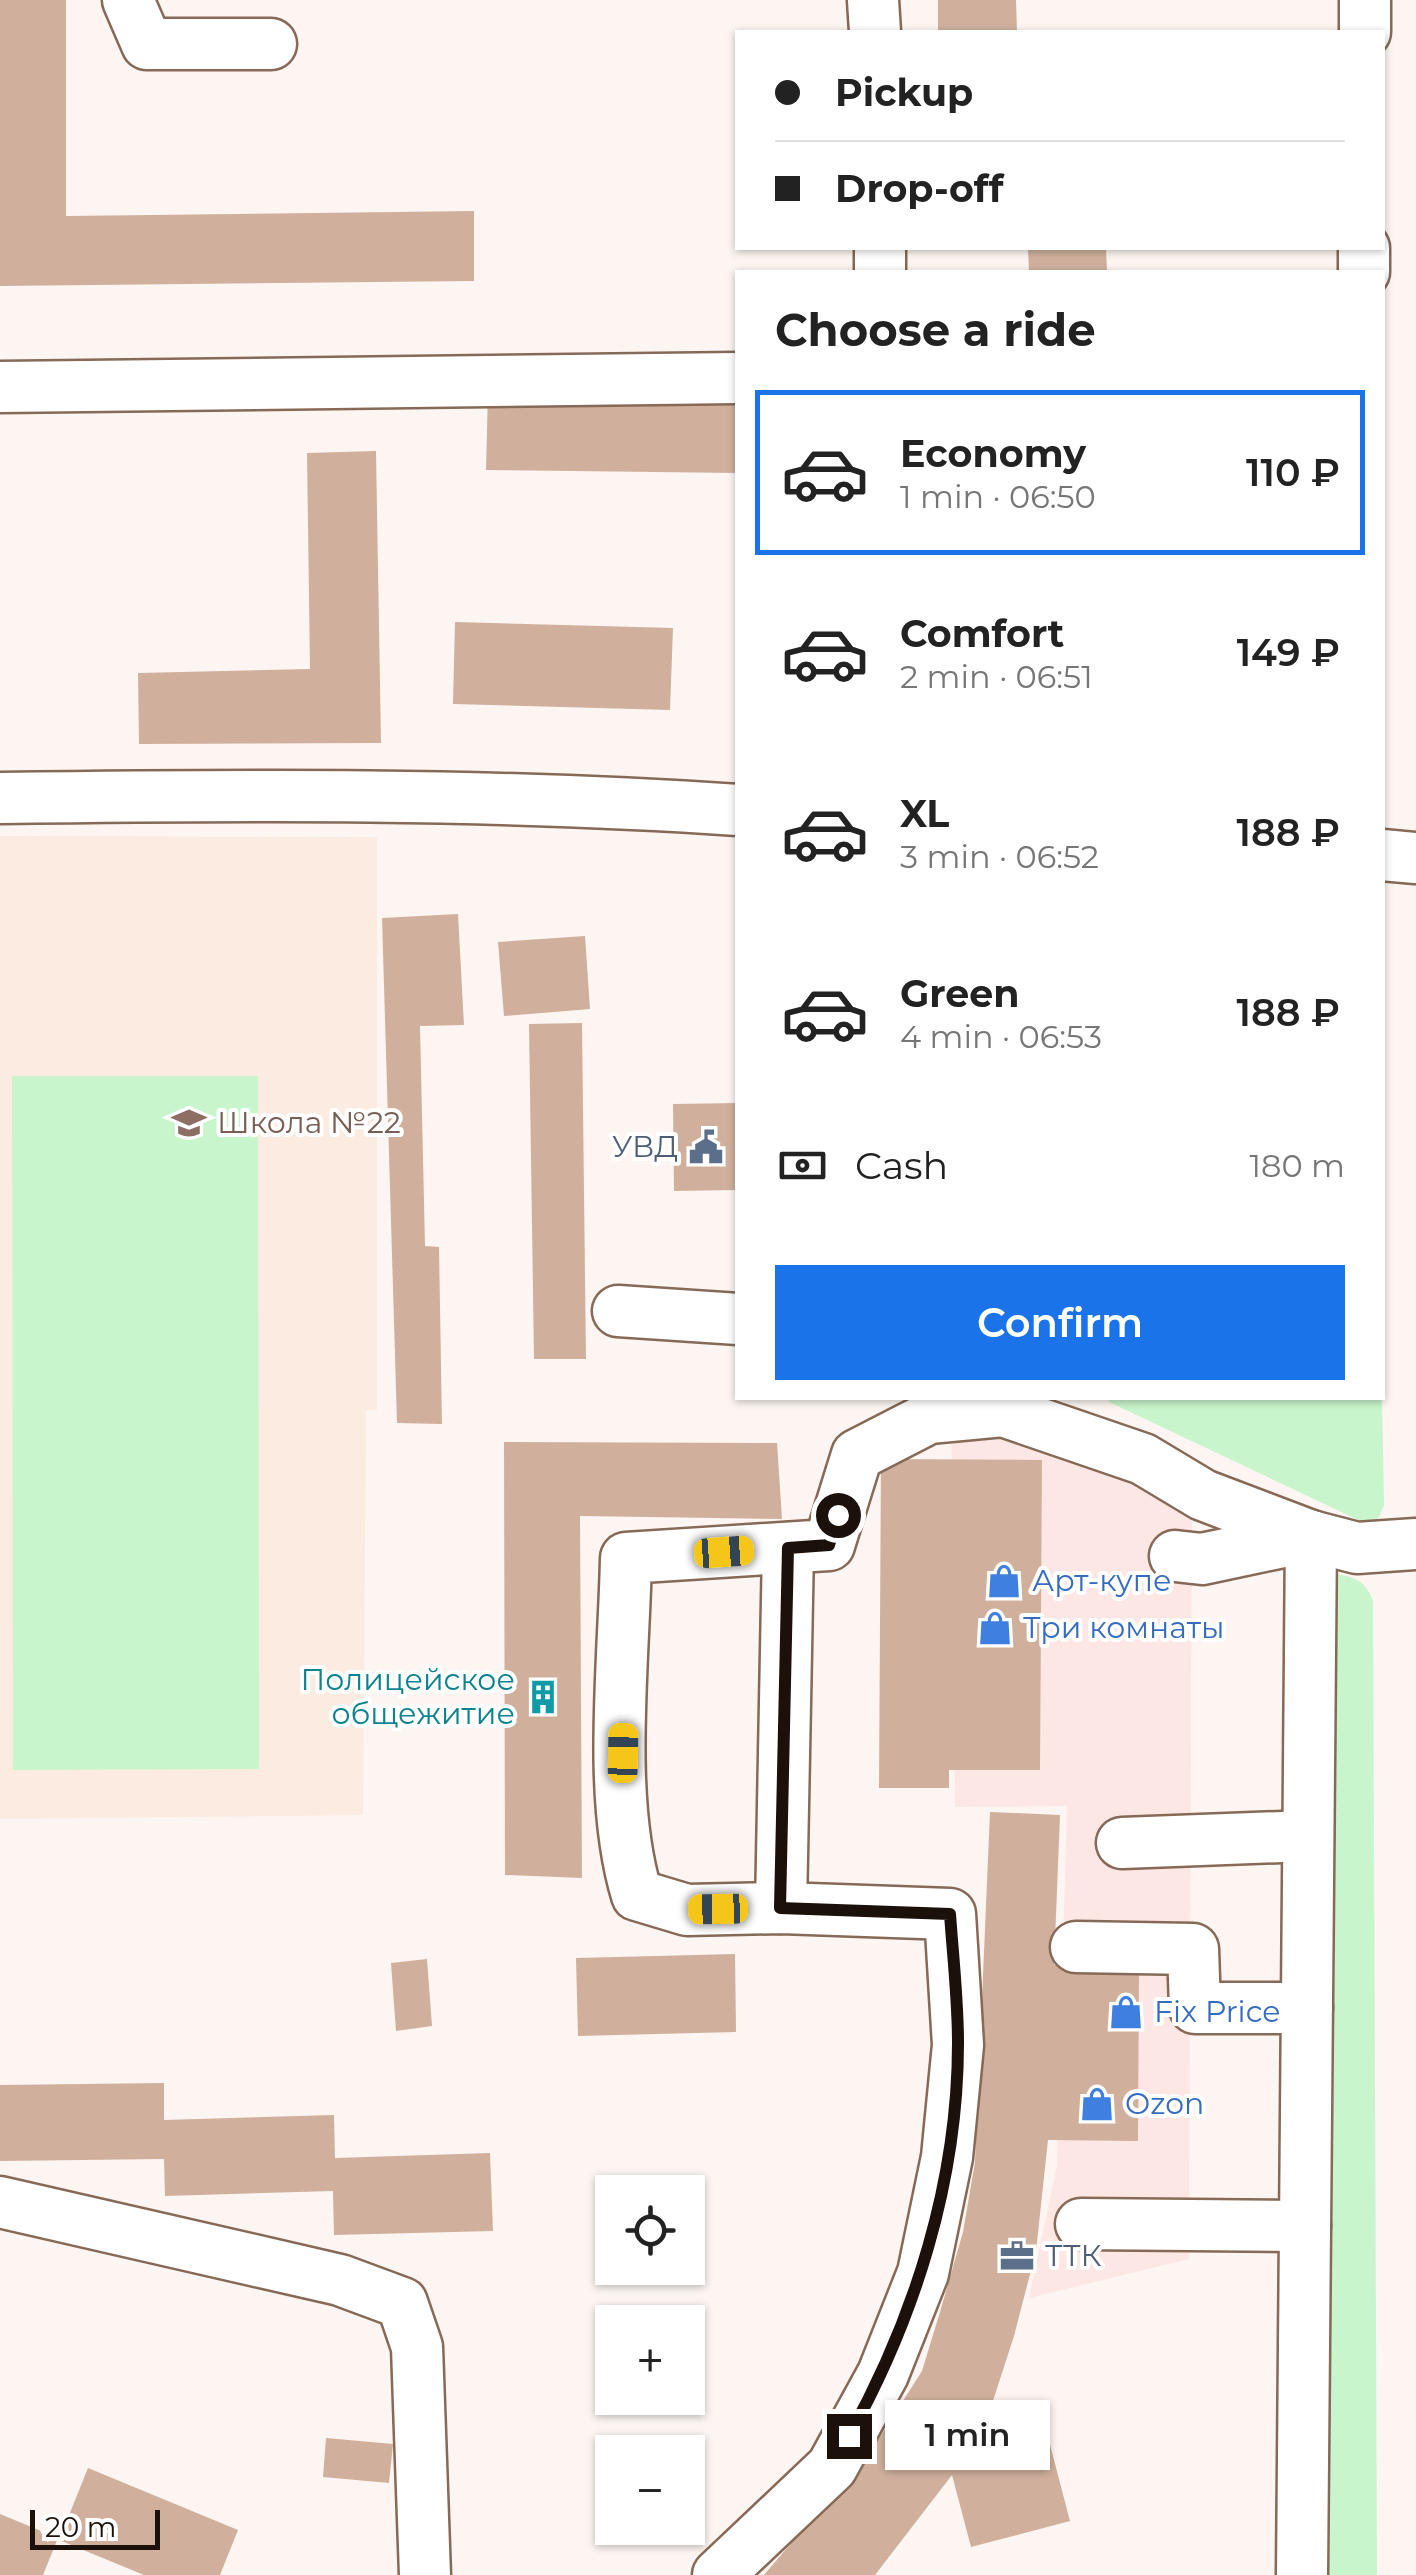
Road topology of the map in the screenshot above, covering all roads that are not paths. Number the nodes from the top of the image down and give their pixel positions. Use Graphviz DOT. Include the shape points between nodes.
graph roads {
  1 [pos="128,0"];
  2 [pos="873,0"];
  3 [pos="1365,0"];
  4 [pos="874,30"];
  5 [pos="1365,30"];
  6 [pos="270,44"];
  7 [pos="735,378"];
  8 [pos="0,387"];
  9 [pos="0,798"];
  10 [pos="735,810"];
  11 [pos="1385,855"];
  12 [pos="1416,858"];
  13 [pos="618,1311"];
  14 [pos="735,1319"];
  15 [pos="990,1404"];
  16 [pos="1310,1536"];
  17 [pos="1416,1544"];
  18 [pos="788,1548"];
  19 [pos="1175,1556"];
  20 [pos="1308,1836"];
  21 [pos="1122,1843"];
  22 [pos="780,1908"];
  23 [pos="1076,1948"];
  24 [pos="1307,2008"];
  25 [pos="0,2202"];
  26 [pos="1081,2224"];
  27 [pos="1305,2226"];
  28 [pos="425,2575"];
  29 [pos="718,2575"];
  30 [pos="1302,2575"];
  1 -- 6 [label="street" via="147,44"];
  2 -- 4 [label="street"];
  3 -- 5 [label="street"];
  7 -- 8 [label="street"];
  9 -- 10 [label="street" via="286,795"];
  11 -- 12 [label="street"];
  13 -- 14 [label="street"];
  15 -- 16 [label="street" via="1143,1459 1202,1495"];
  15 -- 18 [label="street" via="928,1418 857,1455 829,1545"];
  16 -- 17 [label="street" via="1357,1548"];
  16 -- 19 [label="street" via="1202,1559"];
  16 -- 20 [label="street"];
  18 -- 22 [label="street"];
  18 -- 22 [label="street" via="626,1558 624,1853 638,1895 688,1910"];
  20 -- 21 [label="street"];
  20 -- 24 [label="street"];
  22 -- 29 [label="street" via="950,1914 958,2045 947,2157 924,2273 883,2374 832,2467"];
  23 -- 24 [label="street" via="1193,1949 1196,2008"];
  24 -- 27 [label="street"];
  25 -- 28 [label="street" via="340,2280 402,2303 416,2347"];
  26 -- 27 [label="street"];
  27 -- 30 [label="street"];
}
